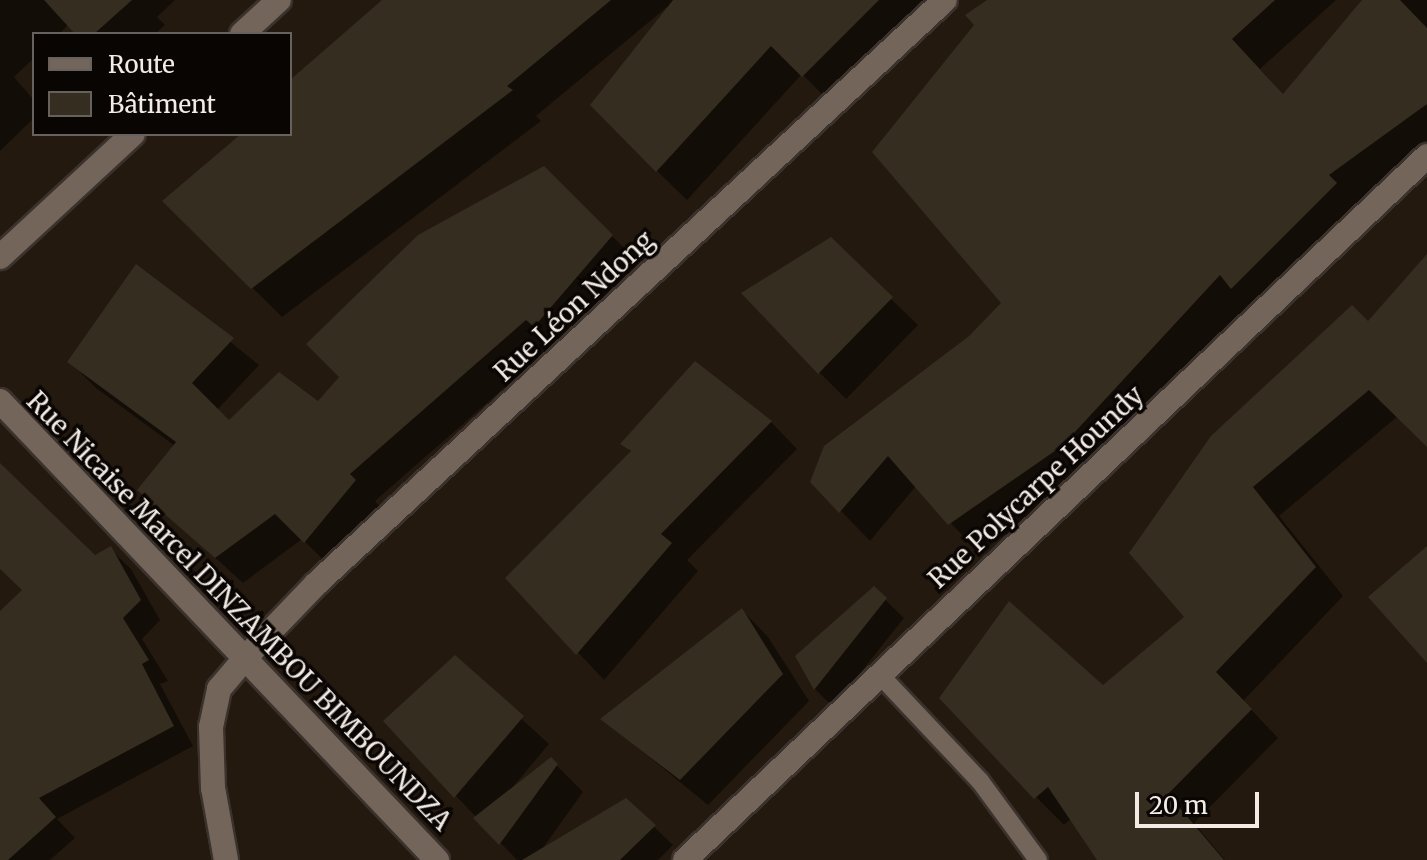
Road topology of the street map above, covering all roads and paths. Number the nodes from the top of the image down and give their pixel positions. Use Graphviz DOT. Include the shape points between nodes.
graph roads {
  1 [pos="279,0"];
  2 [pos="945,0"];
  3 [pos="244,32"];
  4 [pos="131,136"];
  5 [pos="1427,156"];
  6 [pos="0,257"];
  7 [pos="0,401"];
  8 [pos="246,657"];
  9 [pos="879,674"];
  10 [pos="226,860"];
  11 [pos="437,860"];
  12 [pos="685,860"];
  13 [pos="1038,860"];
  1 -- 3 [label="street"];
  2 -- 8 [label="street, Rue Léon Ndong" via="316,584"];
  4 -- 6 [label="street"];
  5 -- 9 [label="street, Rue Polycarpe Houndy"];
  7 -- 8 [label="street, Rue Nicaise Marcel DINZAMBOU BIMBOUNDZA"];
  8 -- 10 [label="street, Rue Léon Ndong" via="219,689 211,727 213,788"];
  8 -- 11 [label="street, Rue Nicaise Marcel DINZAMBOU BIMBOUNDZA"];
  9 -- 12 [label="street, Rue Polycarpe Houndy"];
  9 -- 13 [label="lane" via="980,781"];
}
